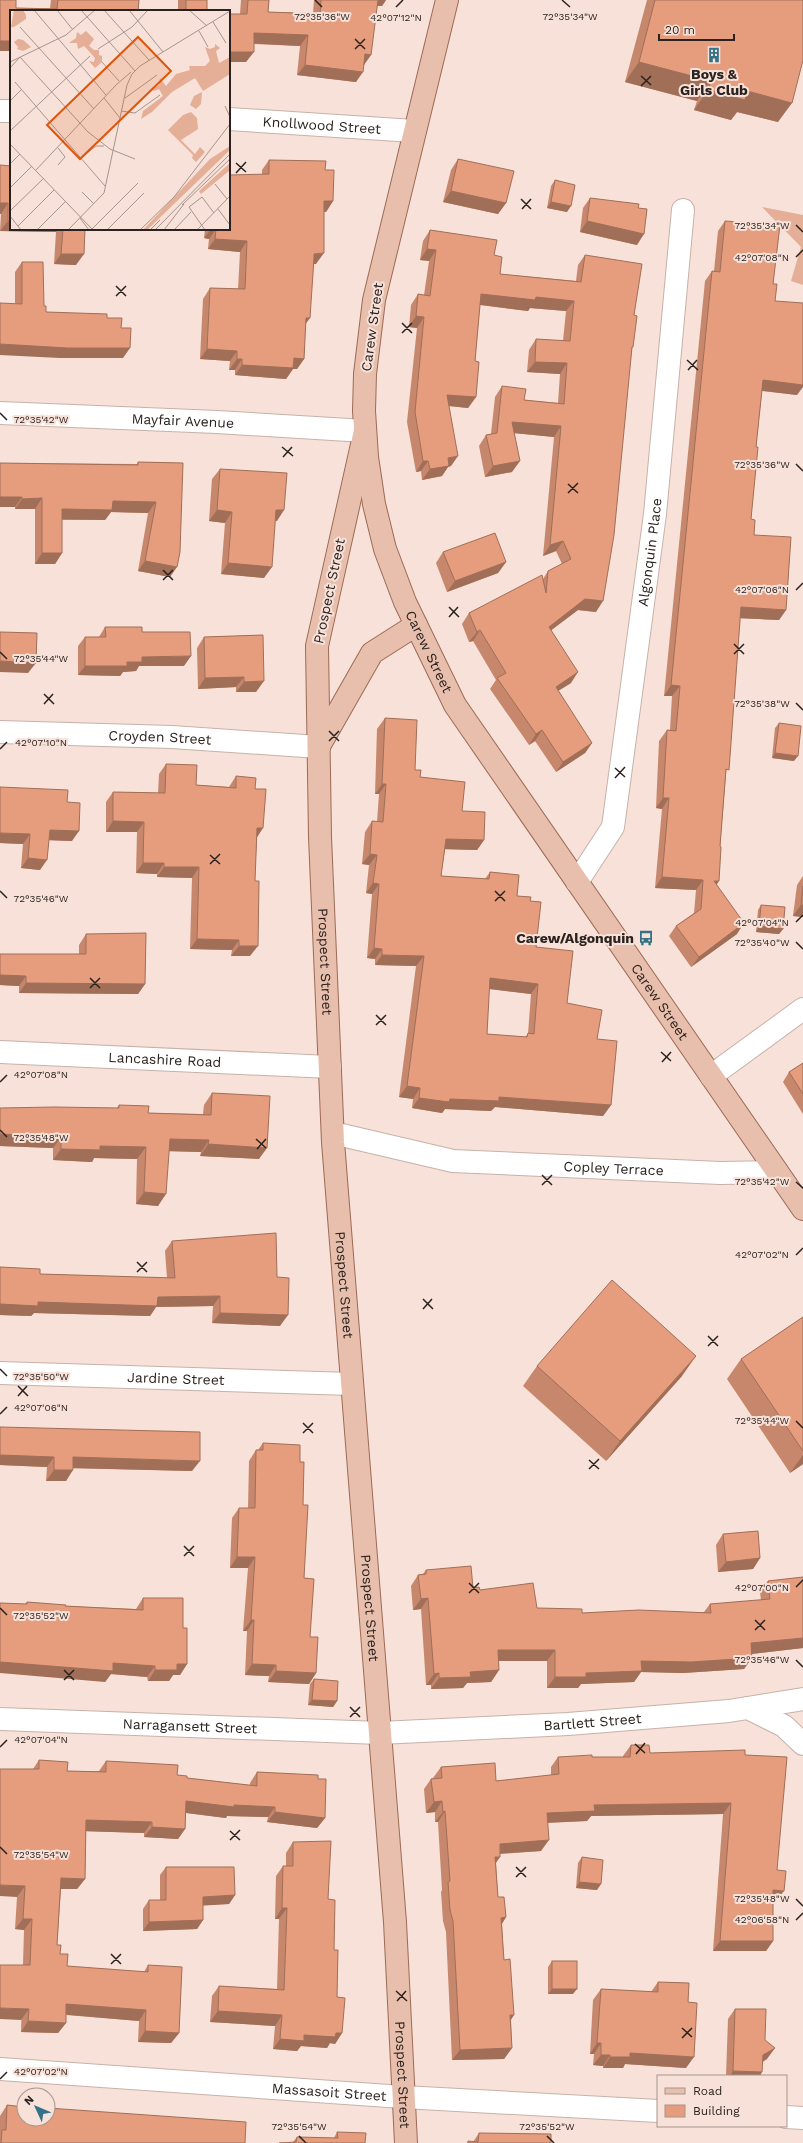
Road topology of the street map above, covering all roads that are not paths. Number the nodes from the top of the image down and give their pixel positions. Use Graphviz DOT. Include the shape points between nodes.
graph roads {
  1 [pos="447,0"];
  2 [pos="230,119"];
  3 [pos="414,131"];
  4 [pos="683,210"];
  5 [pos="0,413"];
  6 [pos="365,431"];
  7 [pos="416,625"];
  8 [pos="0,732"];
  9 [pos="319,747"];
  10 [pos="577,882"];
  11 [pos="803,1009"];
  12 [pos="0,1052"];
  13 [pos="330,1067"];
  14 [pos="711,1076"];
  15 [pos="332,1133"];
  16 [pos="777,1172"];
  17 [pos="803,1209"];
  18 [pos="0,1373"];
  19 [pos="352,1384"];
  20 [pos="803,1699"];
  21 [pos="748,1708"];
  22 [pos="0,1719"];
  23 [pos="380,1733"];
  24 [pos="803,1744"];
  25 [pos="0,2069"];
  26 [pos="403,2097"];
  27 [pos="657,2111"];
  28 [pos="787,2118"];
  29 [pos="803,2118"];
  30 [pos="406,2143"];
  1 -- 3 [label="main road, Carew Street"];
  2 -- 3 [label="street, Knollwood Street"];
  3 -- 6 [label="main road, Carew Street" via="374,300 365,374"];
  4 -- 10 [label="street, Algonquin Place" via="655,514 613,827"];
  5 -- 6 [label="street, Mayfair Avenue"];
  6 -- 7 [label="main road, Carew Street" via="374,504 385,549"];
  6 -- 9 [label="main road, Prospect Street" via="317,646"];
  7 -- 9 [label="main road" via="372,654"];
  7 -- 10 [label="main road, Carew Street" via="455,705"];
  8 -- 9 [label="street, Croyden Street" via="172,737"];
  9 -- 13 [label="main road, Prospect Street" via="320,837"];
  10 -- 14 [label="main road, Carew Street"];
  11 -- 14 [label="street"];
  12 -- 13 [label="street, Lancashire Road"];
  13 -- 15 [label="main road, Prospect Street"];
  14 -- 16 [label="main road, Carew Street"];
  15 -- 16 [label="street, Copley Terrace" via="453,1161 720,1173"];
  15 -- 19 [label="main road, Prospect Street"];
  16 -- 17 [label="main road, Carew Street"];
  18 -- 19 [label="street, Jardine Street"];
  19 -- 23 [label="main road, Prospect Street"];
  20 -- 21 [label="street, Bartlett Street"];
  21 -- 23 [label="street, Bartlett Street" via="568,1724"];
  21 -- 24 [label="street" via="784,1726"];
  22 -- 23 [label="street, Narragansett Street"];
  23 -- 26 [label="main road, Prospect Street" via="394,1922"];
  25 -- 26 [label="street, Massasoit Street"];
  26 -- 27 [label="street, Massasoit Street"];
  26 -- 30 [label="main road, Prospect Street"];
  28 -- 29 [label="street"];
}
